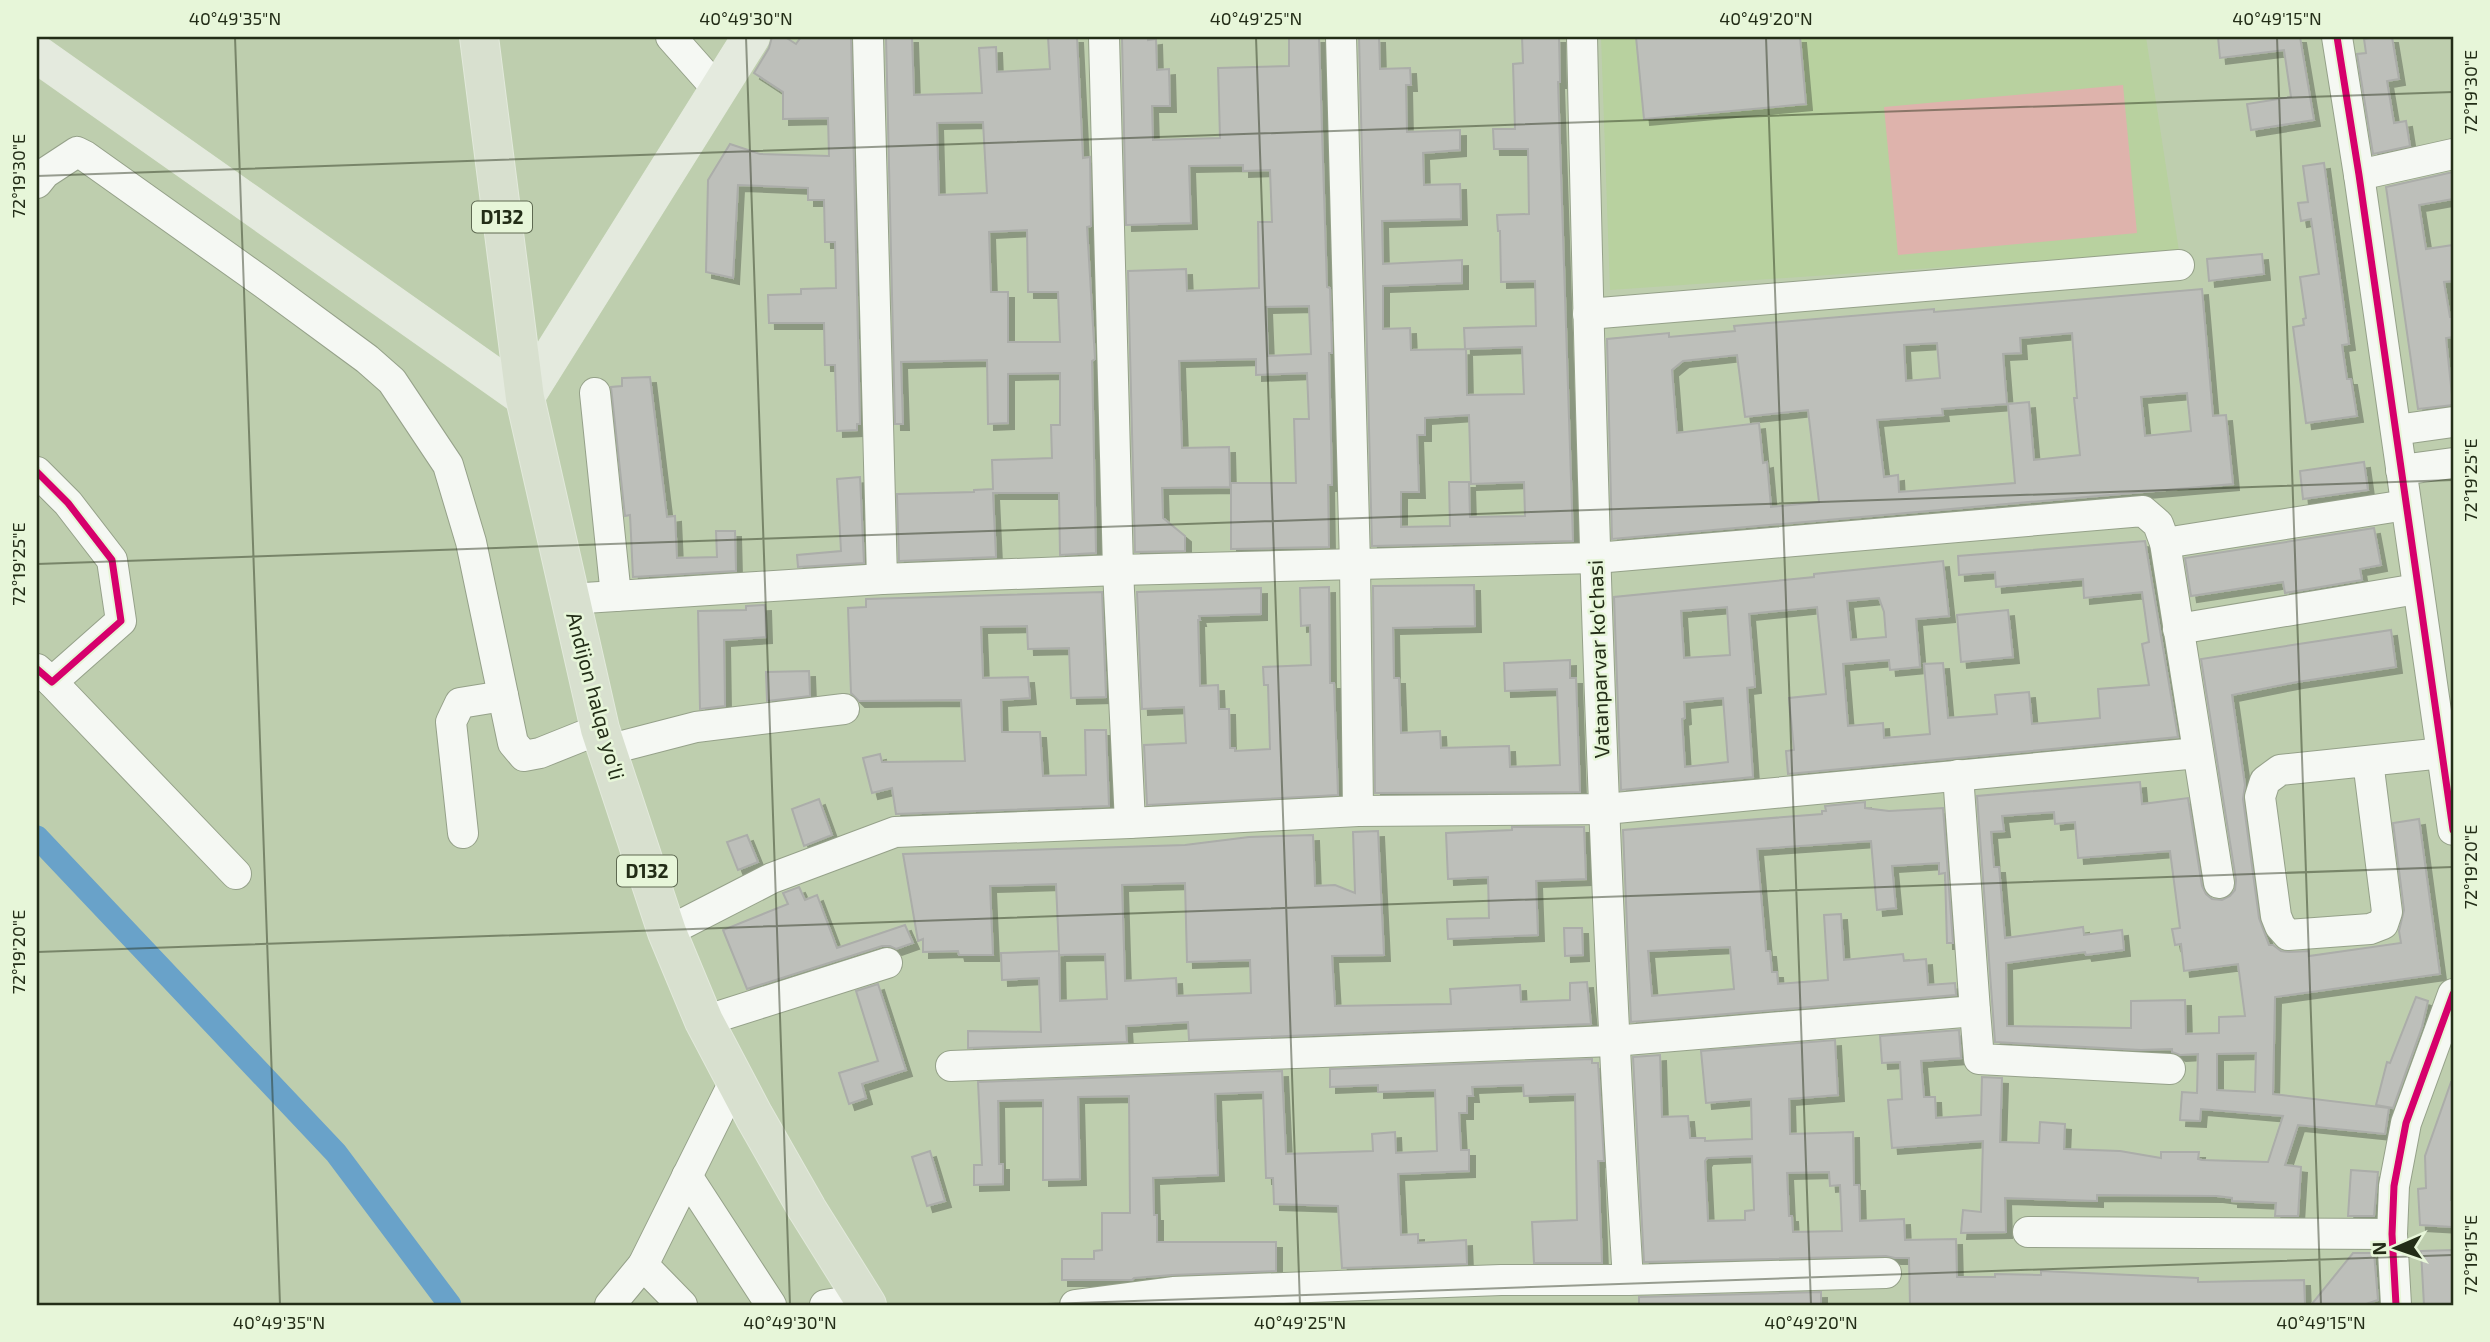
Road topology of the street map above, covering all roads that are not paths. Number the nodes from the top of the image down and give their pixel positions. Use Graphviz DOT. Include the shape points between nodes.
graph roads {
  1 [pos="479,37"];
  2 [pos="671,37"];
  3 [pos="751,37"];
  4 [pos="867,37"];
  5 [pos="1104,37"];
  6 [pos="1341,37"];
  7 [pos="1582,37"];
  8 [pos="2340,38"];
  9 [pos="37,54"];
  10 [pos="718,90"];
  11 [pos="2453,154"];
  12 [pos="2359,174"];
  13 [pos="37,183"];
  14 [pos="2179,265"];
  15 [pos="1588,314"];
  16 [pos="594,393"];
  17 [pos="524,398"];
  18 [pos="2453,422"];
  19 [pos="2396,430"];
  20 [pos="2453,463"];
  21 [pos="2401,470"];
  22 [pos="37,472"];
  23 [pos="2406,505"];
  24 [pos="2165,543"];
  25 [pos="1596,558"];
  26 [pos="1355,564"];
  27 [pos="1118,570"];
  28 [pos="882,579"];
  29 [pos="2417,589"];
  30 [pos="616,596"];
  31 [pos="569,598"];
  32 [pos="2178,629"];
  33 [pos="45,676"];
  34 [pos="503,696"];
  35 [pos="844,709"];
  36 [pos="604,740"];
  37 [pos="2443,752"];
  38 [pos="2198,753"];
  39 [pos="2368,761"];
  40 [pos="1958,775"];
  41 [pos="1605,809"];
  42 [pos="1358,811"];
  43 [pos="1130,823"];
  44 [pos="2453,830"];
  45 [pos="463,833"];
  46 [pos="236,874"];
  47 [pos="2219,883"];
  48 [pos="667,932"];
  49 [pos="887,963"];
  50 [pos="2453,994"];
  51 [pos="1975,1011"];
  52 [pos="704,1021"];
  53 [pos="1614,1041"];
  54 [pos="951,1066"];
  55 [pos="2170,1069"];
  56 [pos="735,1080"];
  57 [pos="687,1176"];
  58 [pos="2028,1232"];
  59 [pos="2392,1234"];
  60 [pos="643,1265"];
  61 [pos="1886,1273"];
  62 [pos="1501,1280"];
  63 [pos="1628,1280"];
  64 [pos="1175,1299"];
  65 [pos="864,1302"];
  66 [pos="610,1305"];
  67 [pos="682,1305"];
  68 [pos="771,1305"];
  69 [pos="825,1305"];
  70 [pos="1075,1305"];
  71 [pos="1528,1305"];
  72 [pos="2396,1305"];
  1 -- 17 [label="highway, Andijon halqa yo‘li / D132"];
  2 -- 10 [label="street"];
  3 -- 10 [label="main road"];
  4 -- 28 [label="street"];
  5 -- 27 [label="street"];
  6 -- 26 [label="street"];
  7 -- 15 [label="street, Vatanparvar ko'chasi"];
  8 -- 12 [label="street"];
  9 -- 17 [label="main road"];
  10 -- 17 [label="main road"];
  11 -- 12 [label="street"];
  12 -- 19 [label="street"];
  13 -- 34 [label="street" via="77,152 85,156 392,381 448,465 471,542"];
  14 -- 15 [label="street"];
  15 -- 25 [label="street, Vatanparvar ko'chasi"];
  16 -- 30 [label="street"];
  17 -- 31 [label="highway, Andijon halqa yo‘li / D132"];
  18 -- 19 [label="street"];
  19 -- 21 [label="street"];
  20 -- 21 [label="street"];
  21 -- 23 [label="street"];
  22 -- 33 [label="street" via="112,560 121,621"];
  23 -- 24 [label="street"];
  23 -- 29 [label="street"];
  24 -- 25 [label="street" via="2158,524 2143,511"];
  24 -- 32 [label="street"];
  25 -- 26 [label="street"];
  25 -- 41 [label="street, Vatanparvar ko'chasi"];
  26 -- 27 [label="street"];
  26 -- 42 [label="street"];
  27 -- 28 [label="street"];
  27 -- 43 [label="street"];
  28 -- 30 [label="street"];
  29 -- 32 [label="street"];
  29 -- 37 [label="street"];
  30 -- 31 [label="street"];
  31 -- 36 [label="highway, Andijon halqa yo‘li / D132"];
  32 -- 38 [label="street"];
  33 -- 46 [label="street"];
  34 -- 36 [label="street" via="513,743 524,756"];
  34 -- 45 [label="street" via="460,703 451,722"];
  35 -- 36 [label="street"];
  36 -- 48 [label="highway, Andijon halqa yo‘li / D132"];
  37 -- 39 [label="street"];
  37 -- 44 [label="street"];
  38 -- 40 [label="street"];
  38 -- 47 [label="street"];
  39 -- 39 [label="street" via="2280,770 2265,781 2260,797 2276,916 2288,935 2370,929 2382,924 2387,912"];
  40 -- 41 [label="street"];
  40 -- 51 [label="street"];
  41 -- 42 [label="street"];
  41 -- 53 [label="street, Vatanparvar ko'chasi"];
  42 -- 43 [label="street"];
  43 -- 48 [label="street" via="895,832 772,878"];
  48 -- 52 [label="highway, Andijon halqa yo‘li / D132"];
  49 -- 52 [label="street"];
  50 -- 59 [label="street" via="2406,1124 2393,1186"];
  51 -- 53 [label="street"];
  51 -- 55 [label="street" via="1979,1059"];
  52 -- 56 [label="highway, Andijon halqa yo‘li / D132"];
  53 -- 54 [label="street"];
  53 -- 63 [label="street, Vatanparvar ko'chasi"];
  56 -- 57 [label="street"];
  56 -- 65 [label="highway, Andijon halqa yo‘li / D132"];
  57 -- 60 [label="street"];
  57 -- 68 [label="street"];
  58 -- 59 [label="street"];
  59 -- 72 [label="street"];
  60 -- 66 [label="street"];
  60 -- 67 [label="street"];
  61 -- 63 [label="street"];
  62 -- 63 [label="street"];
  62 -- 64 [label="street"];
  62 -- 71 [label="street"];
  64 -- 70 [label="street"];
  65 -- 69 [label="street"];
}
